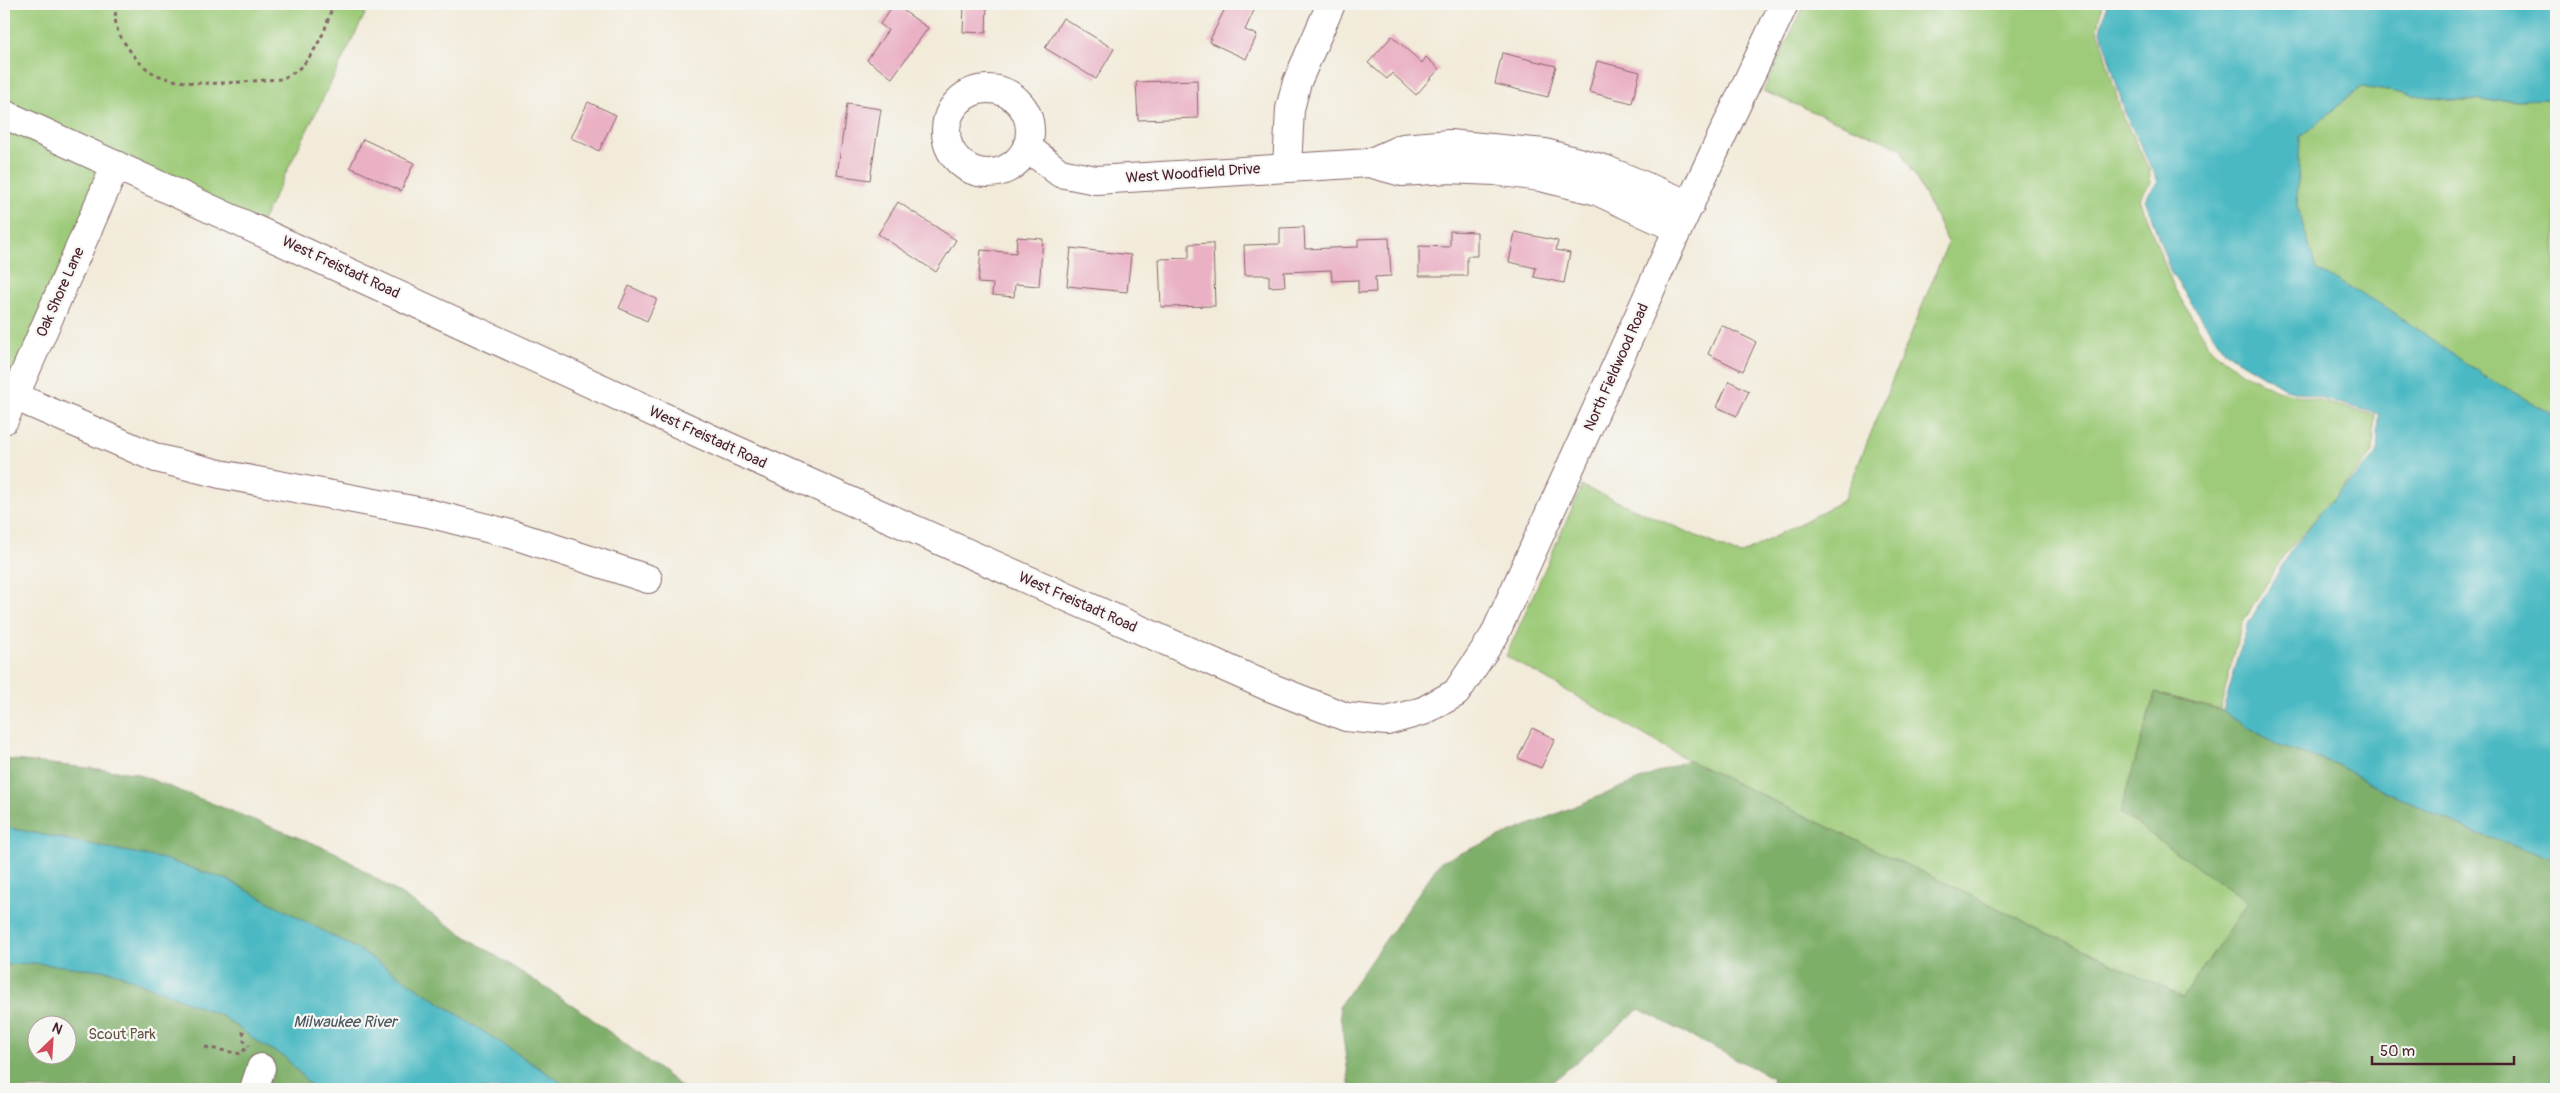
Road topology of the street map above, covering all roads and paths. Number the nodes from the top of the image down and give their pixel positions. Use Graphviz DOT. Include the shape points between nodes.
graph roads {
  1 [pos="117,4"];
  2 [pos="335,4"];
  3 [pos="1331,4"];
  4 [pos="1784,4"];
  5 [pos="4,114"];
  6 [pos="1027,147"];
  7 [pos="116,165"];
  8 [pos="1287,167"];
  9 [pos="1600,180"];
  10 [pos="1690,205"];
  11 [pos="1678,229"];
  12 [pos="9,408"];
  13 [pos="648,579"];
  14 [pos="1423,711"];
  15 [pos="206,1047"];
  16 [pos="254,1067"];
  1 -- 2 [label="path" via="115,28 135,58 152,72 195,82 280,79 292,75 316,46"];
  3 -- 8 [label="street" via="1297,82 1290,109"];
  4 -- 10 [label="street, North Fieldwood Road"];
  5 -- 7 [label="street, West Freistadt Road"];
  6 -- 8 [label="street, West Woodfield Drive" via="1060,173 1096,180"];
  7 -- 12 [label="street, Oak Shore Lane"];
  7 -- 14 [label="street, West Freistadt Road" via="729,447 1267,686 1346,717 1387,721"];
  8 -- 9 [label="street, West Woodfield Drive" via="1369,163 1403,148 1449,144 1496,159 1546,153"];
  9 -- 10 [label="street, West Woodfield Drive"];
  9 -- 11 [label="street, West Woodfield Drive"];
  10 -- 11 [label="street, North Fieldwood Road"];
  11 -- 14 [label="street, North Fieldwood Road" via="1494,636 1456,693"];
  12 -- 13 [label="street" via="156,458 220,474 428,513 514,535"];
  15 -- 16 [label="path" via="241,1054"];
}
